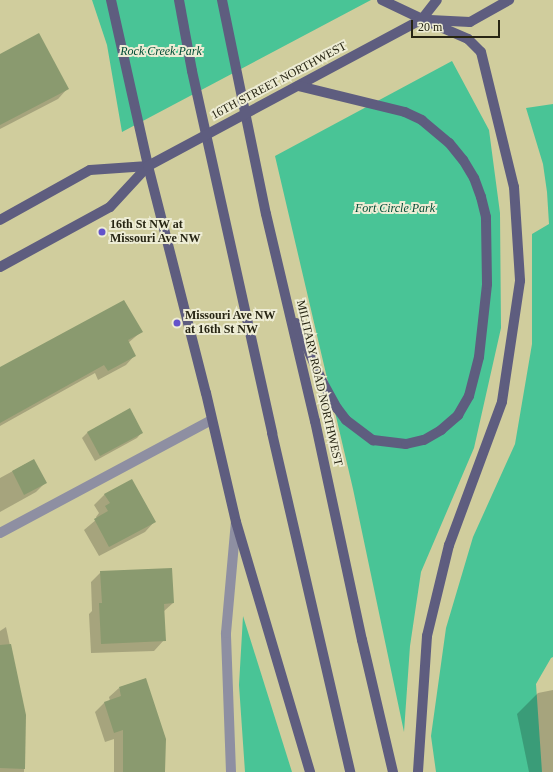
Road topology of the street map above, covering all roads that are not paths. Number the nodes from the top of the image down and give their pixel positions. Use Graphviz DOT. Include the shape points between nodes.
graph roads {
  1 [pos="111,0"];
  2 [pos="179,0"];
  3 [pos="222,0"];
  4 [pos="382,0"];
  5 [pos="437,0"];
  6 [pos="509,0"];
  7 [pos="422,20"];
  8 [pos="298,86"];
  9 [pos="148,166"];
  10 [pos="0,220"];
  11 [pos="0,267"];
  12 [pos="286,300"];
  13 [pos="212,420"];
  14 [pos="236,522"];
  15 [pos="0,532"];
  16 [pos="231,772"];
  17 [pos="310,772"];
  18 [pos="350,772"];
  19 [pos="393,772"];
  20 [pos="418,772"];
  1 -- 9 [label="main road"];
  2 -- 18 [label="main road" via="192,71 270,426"];
  3 -- 12 [label="main road, MILITARY ROAD NORTHWEST"];
  4 -- 7 [label="main road"];
  5 -- 7 [label="main road, 16TH STREET NORTHWEST"];
  6 -- 7 [label="main road" via="470,22"];
  7 -- 8 [label="main road, 16TH STREET NORTHWEST"];
  7 -- 20 [label="main road" via="468,39 481,52 514,187 520,281 502,402 449,545 427,636"];
  8 -- 9 [label="main road, 16TH STREET NORTHWEST"];
  8 -- 12 [label="main road" via="386,106 422,120 449,143 474,178 486,217 487,284 474,378 469,396 458,415 441,430 424,440 406,444 373,440 361,433 337,408"];
  9 -- 10 [label="main road, 16TH STREET NORTHWEST" via="90,170"];
  9 -- 11 [label="main road, 16TH STREET NORTHWEST" via="110,207"];
  9 -- 13 [label="main road"];
  12 -- 19 [label="main road, MILITARY ROAD NORTHWEST"];
  13 -- 14 [label="main road"];
  13 -- 15 [label="street"];
  14 -- 16 [label="street" via="226,633"];
  14 -- 17 [label="main road"];
}
